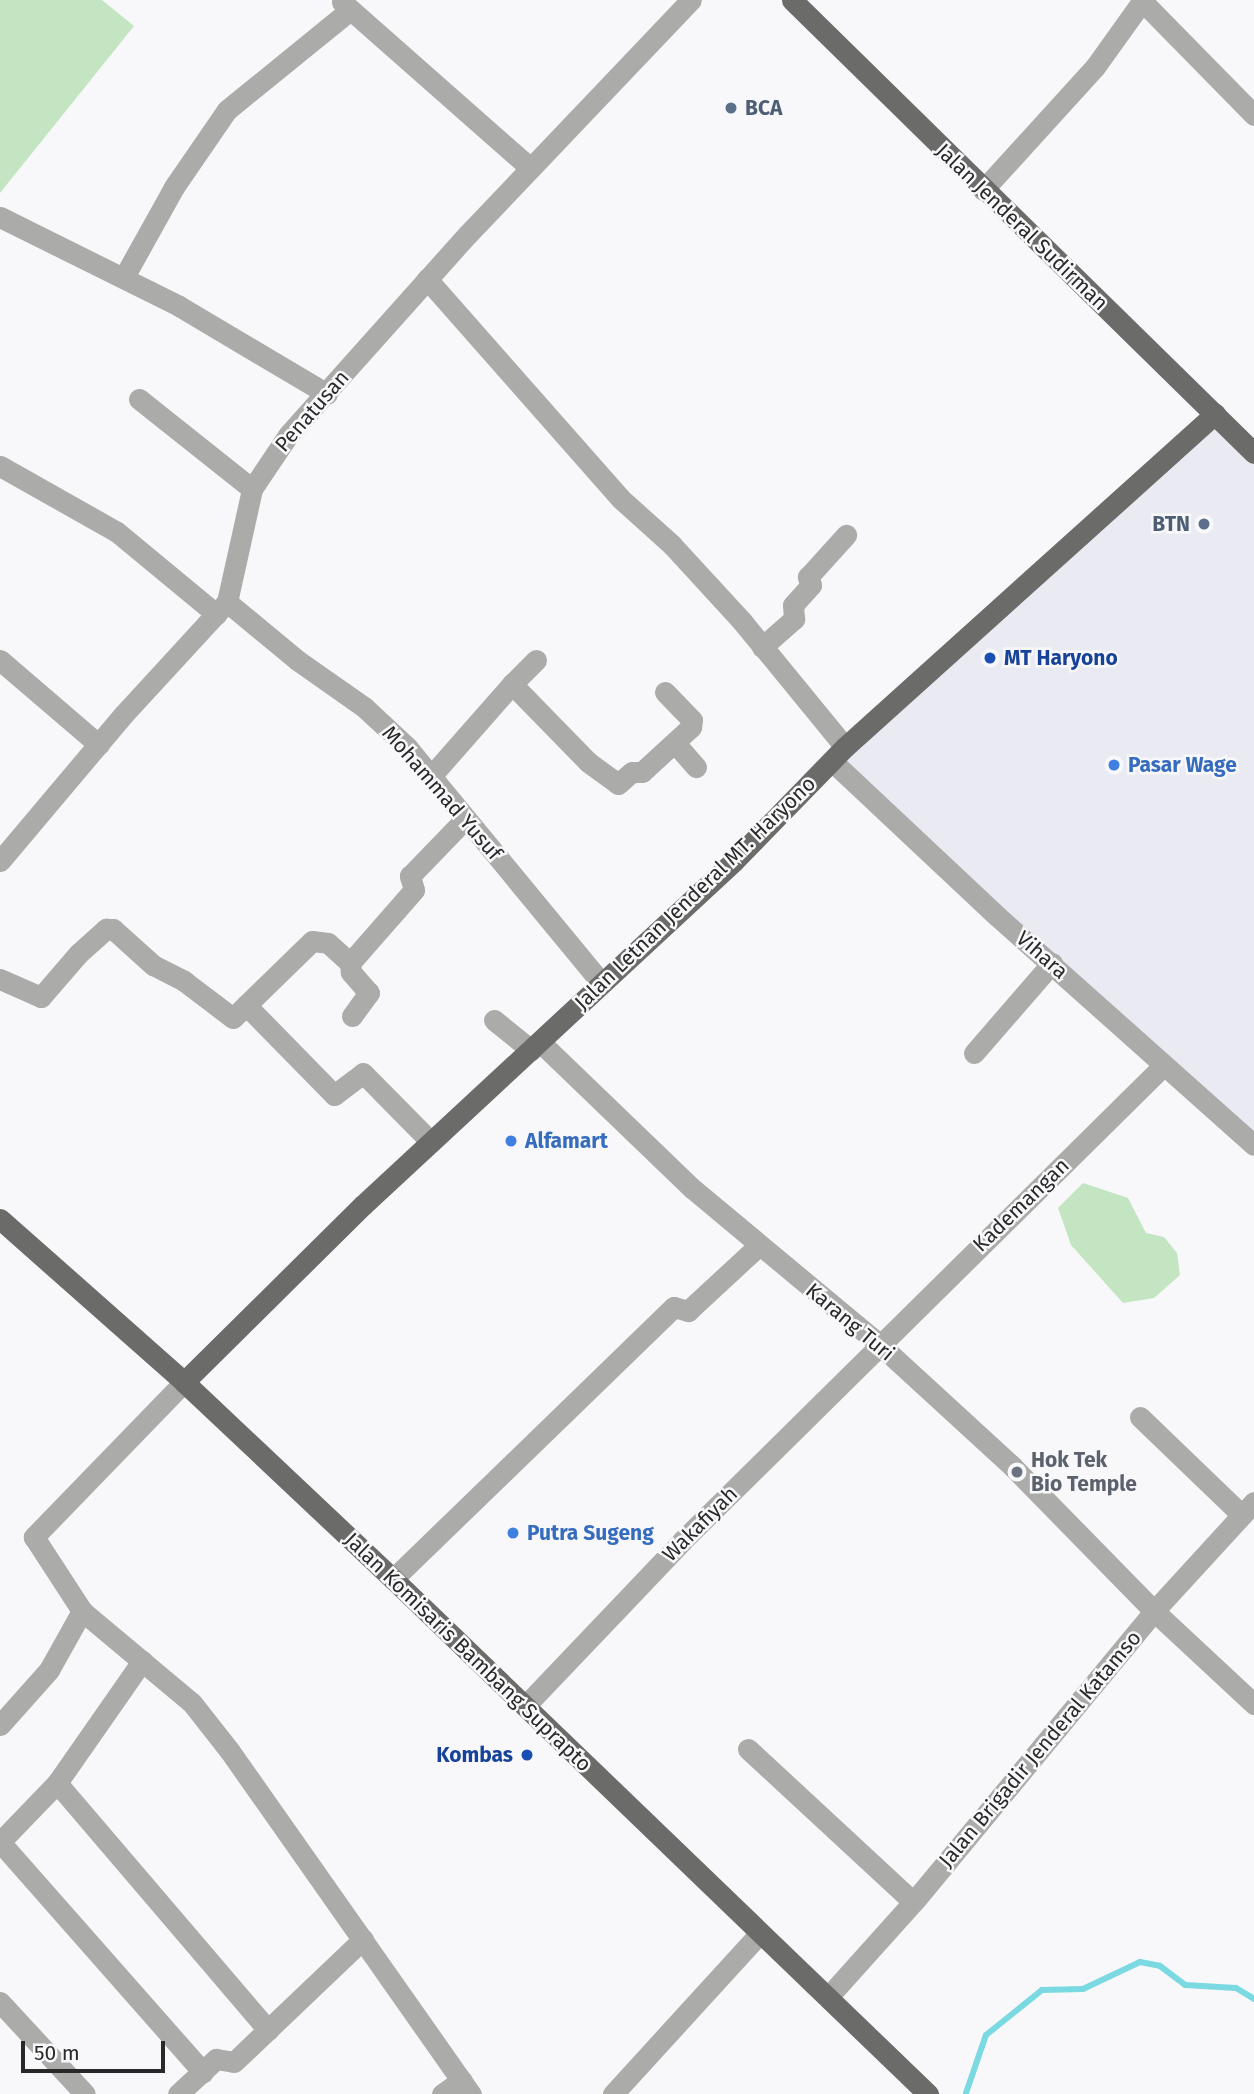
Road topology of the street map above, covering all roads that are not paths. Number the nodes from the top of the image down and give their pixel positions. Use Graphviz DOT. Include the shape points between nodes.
graph roads {
  1 [pos="691,0"];
  2 [pos="792,0"];
  3 [pos="1143,1"];
  4 [pos="345,6"];
  5 [pos="1254,115"];
  6 [pos="530,168"];
  7 [pos="983,190"];
  8 [pos="0,217"];
  9 [pos="124,277"];
  10 [pos="427,279"];
  11 [pos="327,394"];
  12 [pos="139,398"];
  13 [pos="1215,414"];
  14 [pos="1254,453"];
  15 [pos="0,466"];
  16 [pos="252,489"];
  17 [pos="846,535"];
  18 [pos="222,608"];
  19 [pos="762,647"];
  20 [pos="0,660"];
  21 [pos="536,660"];
  22 [pos="512,684"];
  23 [pos="665,692"];
  24 [pos="675,743"];
  25 [pos="99,746"];
  26 [pos="839,754"];
  27 [pos="696,767"];
  28 [pos="432,775"];
  29 [pos="465,819"];
  30 [pos="0,860"];
  31 [pos="350,963"];
  32 [pos="1052,963"];
  33 [pos="0,979"];
  34 [pos="601,982"];
  35 [pos="246,1005"];
  36 [pos="352,1016"];
  37 [pos="494,1020"];
  38 [pos="535,1046"];
  39 [pos="974,1053"];
  40 [pos="1163,1066"];
  41 [pos="431,1142"];
  42 [pos="1254,1145"];
  43 [pos="0,1219"];
  44 [pos="757,1247"];
  45 [pos="879,1344"];
  46 [pos="184,1382"];
  47 [pos="1140,1417"];
  48 [pos="1248,1508"];
  49 [pos="393,1579"];
  50 [pos="82,1611"];
  51 [pos="1154,1611"];
  52 [pos="142,1661"];
  53 [pos="1254,1704"];
  54 [pos="525,1706"];
  55 [pos="0,1725"];
  56 [pos="748,1749"];
  57 [pos="57,1783"];
  58 [pos="0,1842"];
  59 [pos="913,1902"];
  60 [pos="760,1933"];
  61 [pos="363,1939"];
  62 [pos="828,1997"];
  63 [pos="0,2002"];
  64 [pos="268,2030"];
  65 [pos="203,2072"];
  66 [pos="466,2087"];
  67 [pos="85,2094"];
  68 [pos="178,2094"];
  69 [pos="442,2094"];
  70 [pos="613,2094"];
  71 [pos="929,2094"];
  1 -- 6 [label="street, Penatusan"];
  2 -- 7 [label="main road, Jalan Jenderal Sudirman"];
  3 -- 5 [label="street"];
  3 -- 7 [label="street" via="1096,66"];
  4 -- 6 [label="street"];
  4 -- 9 [label="street" via="227,110 174,187"];
  6 -- 10 [label="street, Penatusan"];
  7 -- 13 [label="main road, Jalan Jenderal Sudirman"];
  8 -- 9 [label="street"];
  9 -- 11 [label="street"];
  10 -- 11 [label="street, Penatusan"];
  10 -- 19 [label="street, Vihara" via="621,499 672,545"];
  11 -- 16 [label="street, Penatusan" via="289,434"];
  12 -- 16 [label="street"];
  13 -- 14 [label="main road, Jalan Jenderal Sudirman"];
  13 -- 26 [label="main road, Jalan Letnan Jenderal MT. Haryono"];
  15 -- 18 [label="street, Mohammad Yusuf" via="117,532"];
  16 -- 18 [label="street, Penatusan"];
  17 -- 19 [label="street" via="808,576 811,585 793,605 794,619"];
  18 -- 25 [label="street, Penatusan"];
  18 -- 28 [label="street, Mohammad Yusuf" via="365,707"];
  19 -- 26 [label="street, Vihara"];
  20 -- 25 [label="street"];
  21 -- 22 [label="street"];
  22 -- 24 [label="street" via="613,783 632,772 642,772"];
  22 -- 28 [label="street"];
  23 -- 24 [label="street" via="693,724"];
  24 -- 27 [label="street"];
  25 -- 30 [label="street, Penatusan"];
  26 -- 32 [label="street, Vihara"];
  26 -- 34 [label="main road, Jalan Letnan Jenderal MT. Haryono"];
  28 -- 29 [label="street, Mohammad Yusuf"];
  29 -- 31 [label="street" via="410,876 414,890"];
  29 -- 34 [label="street, Mohammad Yusuf"];
  31 -- 35 [label="street" via="328,943 312,942"];
  31 -- 36 [label="street" via="351,972 369,993"];
  32 -- 39 [label="street"];
  32 -- 40 [label="street, Vihara"];
  33 -- 35 [label="street" via="41,997 78,954 106,929 113,929 153,965 184,981 229,1016 235,1017"];
  34 -- 38 [label="main road, Jalan Letnan Jenderal MT. Haryono"];
  35 -- 41 [label="street" via="334,1095 363,1073"];
  37 -- 38 [label="street, Karang Turi"];
  38 -- 41 [label="main road, Jalan Letnan Jenderal MT. Haryono"];
  38 -- 44 [label="street, Karang Turi"];
  40 -- 42 [label="street, Vihara"];
  40 -- 45 [label="street, Kademangan"];
  41 -- 46 [label="main road, Jalan Letnan Jenderal MT. Haryono"];
  43 -- 46 [label="main road, Jalan Komisaris Bambang Suprapto"];
  44 -- 45 [label="street, Karang Turi"];
  44 -- 49 [label="street" via="688,1311 677,1305 672,1309"];
  45 -- 51 [label="street, Karang Turi" via="1013,1467"];
  45 -- 54 [label="street, Wakafiyah"];
  46 -- 49 [label="main road, Jalan Komisaris Bambang Suprapto"];
  46 -- 50 [label="street" via="34,1533"];
  47 -- 48 [label="street"];
  48 -- 51 [label="street, Jalan Brigadir Jenderal Katamso"];
  49 -- 54 [label="main road, Jalan Komisaris Bambang Suprapto"];
  50 -- 52 [label="street"];
  50 -- 55 [label="street" via="48,1670"];
  51 -- 53 [label="street, Karang Turi"];
  51 -- 59 [label="street, Jalan Brigadir Jenderal Katamso"];
  52 -- 57 [label="street"];
  52 -- 61 [label="street" via="192,1703"];
  54 -- 60 [label="main road, Jalan Komisaris Bambang Suprapto"];
  56 -- 59 [label="street"];
  57 -- 58 [label="street"];
  57 -- 64 [label="street"];
  58 -- 65 [label="street"];
  59 -- 62 [label="street, Jalan Brigadir Jenderal Katamso"];
  60 -- 62 [label="main road, Jalan Komisaris Bambang Suprapto"];
  60 -- 70 [label="street"];
  61 -- 64 [label="street"];
  61 -- 66 [label="street"];
  62 -- 71 [label="main road, Jalan Komisaris Bambang Suprapto"];
  63 -- 67 [label="street"];
  64 -- 65 [label="street" via="234,2062 216,2059"];
  65 -- 68 [label="street"];
  66 -- 69 [label="street"];
}
